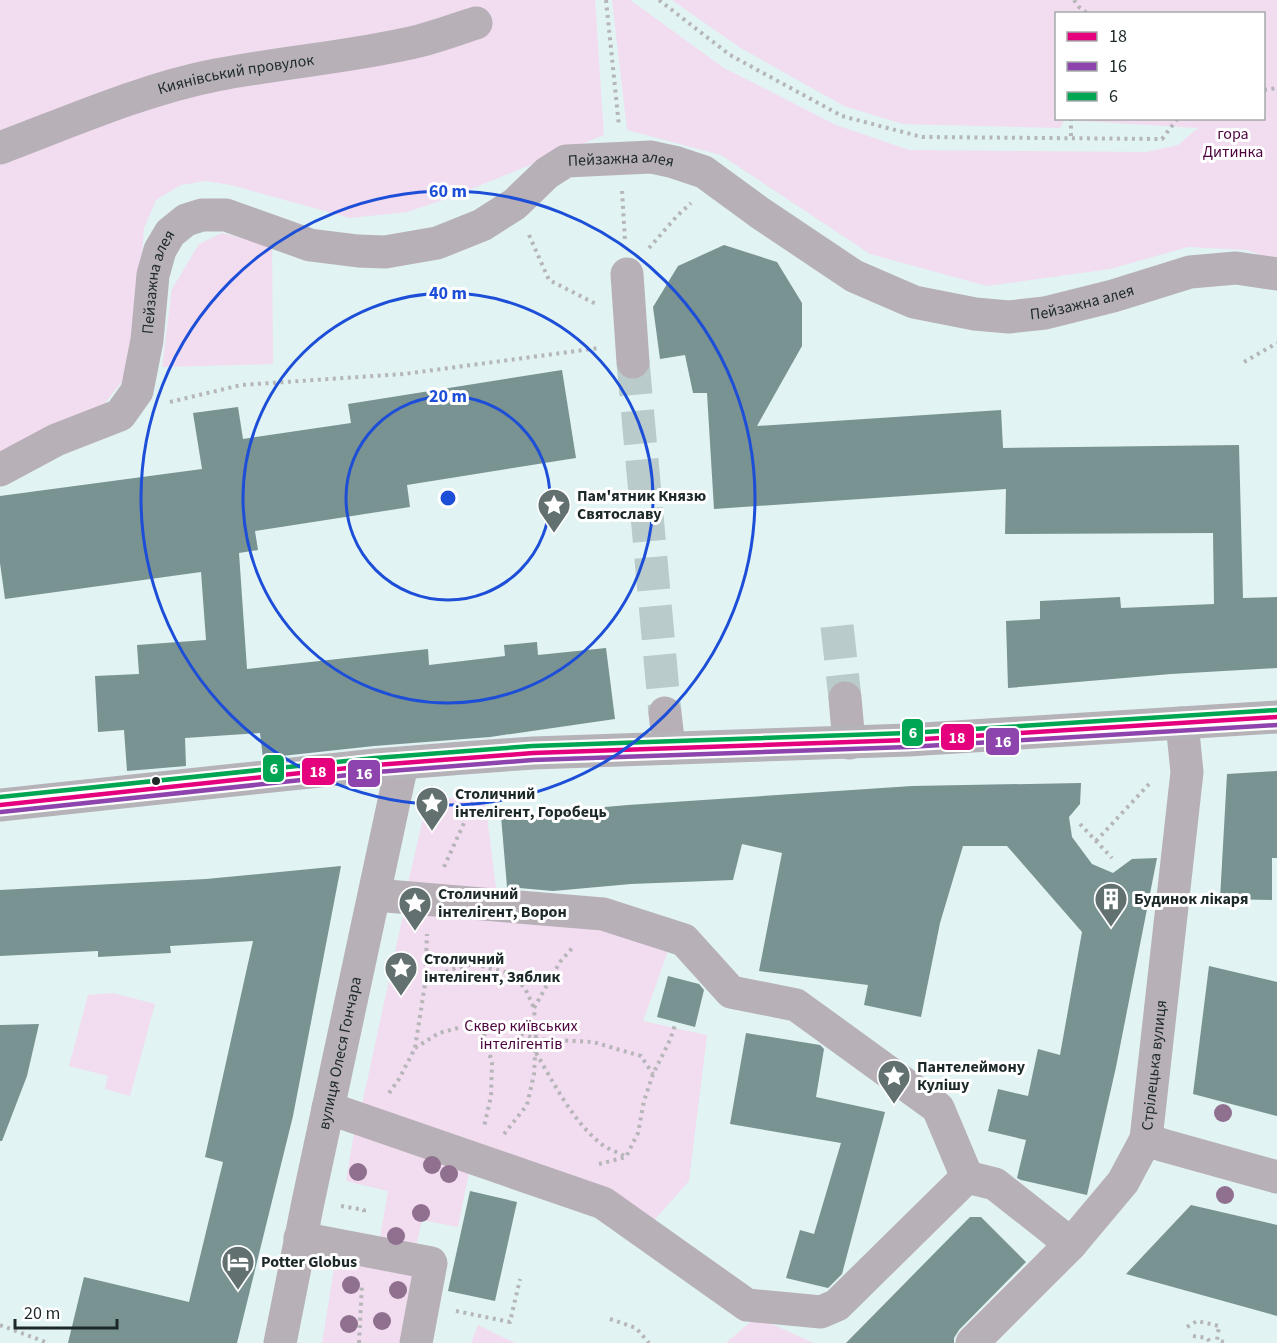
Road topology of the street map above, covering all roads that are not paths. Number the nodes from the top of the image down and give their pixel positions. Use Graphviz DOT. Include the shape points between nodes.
graph roads {
  1 [pos="476,23"];
  2 [pos="0,148"];
  3 [pos="627,274"];
  4 [pos="1277,274"];
  5 [pos="633,353"];
  6 [pos="0,470"];
  7 [pos="845,698"];
  8 [pos="665,713"];
  9 [pos="1277,717"];
  10 [pos="1182,723"];
  11 [pos="849,743"];
  12 [pos="669,748"];
  13 [pos="402,764"];
  14 [pos="0,805"];
  15 [pos="375,895"];
  16 [pos="328,1108"];
  17 [pos="1146,1138"];
  18 [pos="1277,1176"];
  19 [pos="967,1177"];
  20 [pos="300,1238"];
  21 [pos="1071,1244"];
  22 [pos="280,1343"];
  23 [pos="416,1343"];
  24 [pos="972,1343"];
  1 -- 2 [label="street, Киянівський провулок" via="419,41 215,75 108,107"];
  3 -- 5 [label="street"];
  4 -- 6 [label="street, Пейзажна алея" via="1236,268 1190,272 1045,313 1009,317 975,314 915,302 854,276 704,172 651,157 566,161 547,173 515,204 482,225 437,243 385,252 310,245 226,215 202,215 186,220 170,233 160,250 137,391 120,415 56,440"];
  7 -- 11 [label="street"];
  8 -- 12 [label="street"];
  9 -- 10 [label="main road"];
  10 -- 11 [label="main road"];
  10 -- 17 [label="street, Стрілецька вулиця" via="1187,772"];
  11 -- 12 [label="main road"];
  12 -- 13 [label="main road" via="533,753"];
  13 -- 14 [label="main road"];
  13 -- 15 [label="street, вулиця Олеся Гончара"];
  15 -- 16 [label="street, вулиця Олеся Гончара"];
  15 -- 19 [label="street" via="603,914 684,940 731,992 796,1005 939,1108"];
  16 -- 19 [label="street" via="465,1152 603,1203 747,1305 821,1312 837,1305"];
  16 -- 20 [label="street, вулиця Олеся Гончара"];
  17 -- 18 [label="street"];
  17 -- 21 [label="street, Стрілецька вулиця" via="1123,1182"];
  19 -- 21 [label="street" via="995,1184"];
  20 -- 22 [label="street, вулиця Олеся Гончара"];
  20 -- 23 [label="street" via="431,1263"];
  21 -- 24 [label="street, Стрілецька вулиця"];
}
